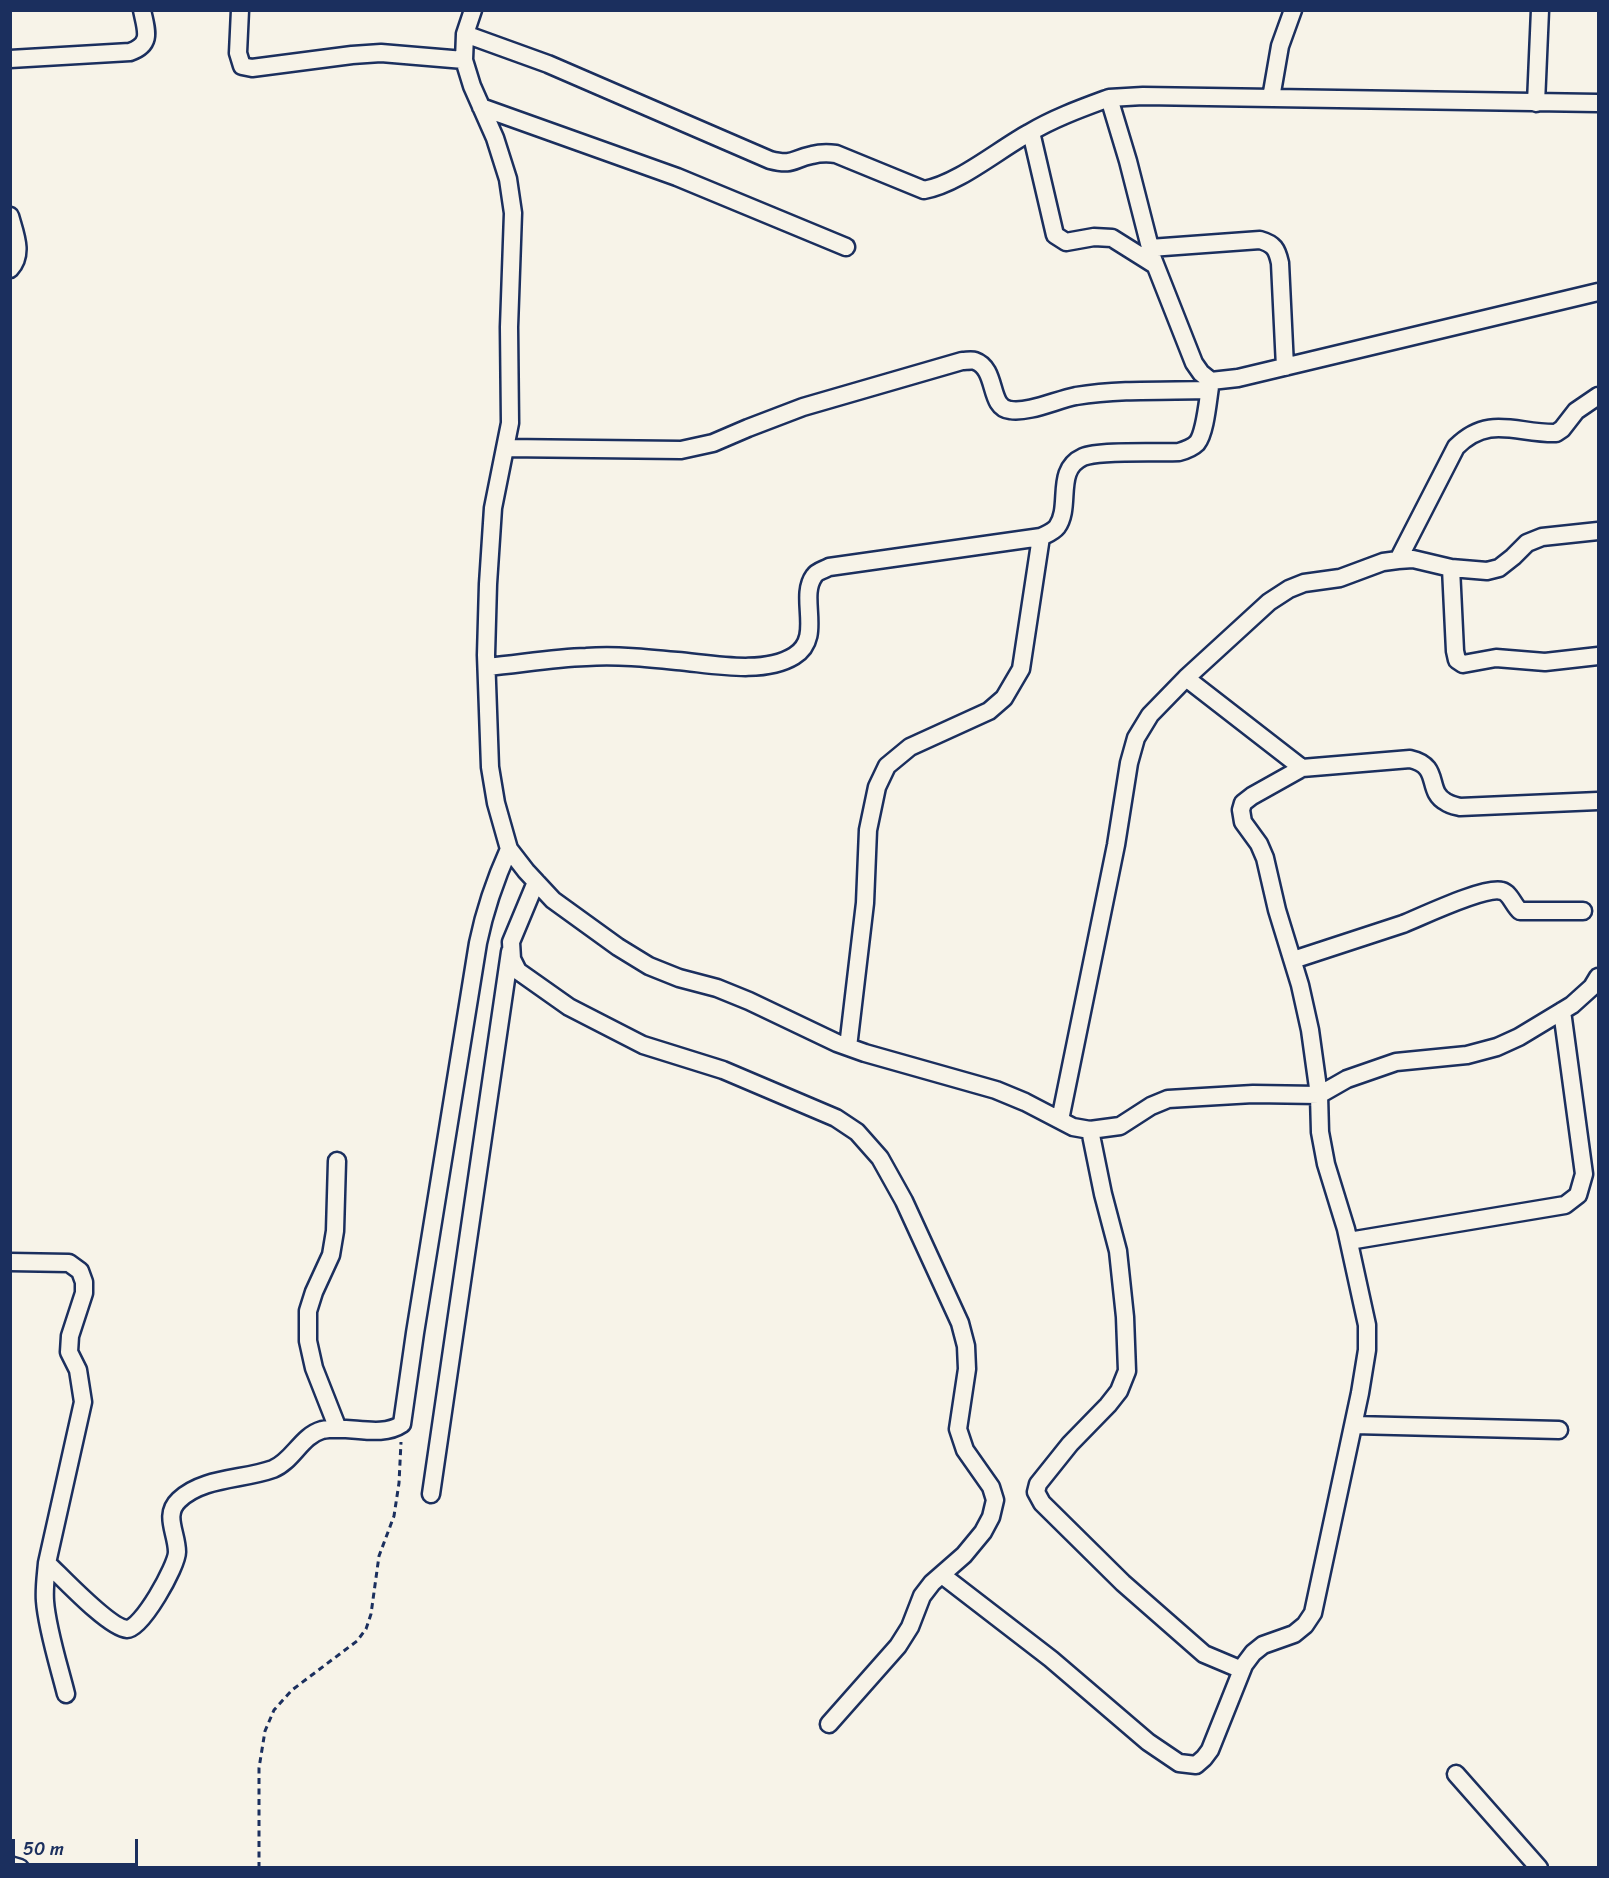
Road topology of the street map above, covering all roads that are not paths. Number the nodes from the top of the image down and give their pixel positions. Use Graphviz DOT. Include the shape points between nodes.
graph roads {
  1 [pos="142,10"];
  2 [pos="240,10"];
  3 [pos="473,10"];
  4 [pos="1293,10"];
  5 [pos="1540,10"];
  6 [pos="465,34"];
  7 [pos="10,59"];
  8 [pos="464,60"];
  9 [pos="1109,98"];
  10 [pos="1271,98"];
  11 [pos="1536,103"];
  12 [pos="1599,103"];
  13 [pos="481,107"];
  14 [pos="1031,132"];
  15 [pos="10,216"];
  16 [pos="846,247"];
  17 [pos="1150,248"];
  18 [pos="1155,265"];
  19 [pos="10,269"];
  20 [pos="1599,292"];
  21 [pos="1285,367"];
  22 [pos="1210,385"];
  23 [pos="1599,396"];
  24 [pos="505,448"];
  25 [pos="1599,531"];
  26 [pos="1041,537"];
  27 [pos="1398,560"];
  28 [pos="1451,568"];
  29 [pos="1599,656"];
  30 [pos="487,667"];
  31 [pos="1186,678"];
  32 [pos="1302,768"];
  33 [pos="1599,801"];
  34 [pos="509,849"];
  35 [pos="536,882"];
  36 [pos="1583,911"];
  37 [pos="511,942"];
  38 [pos="1293,960"];
  39 [pos="1599,977"];
  40 [pos="1562,1011"];
  41 [pos="848,1047"];
  42 [pos="1319,1095"];
  43 [pos="1060,1120"];
  44 [pos="1090,1130"];
  45 [pos="337,1161"];
  46 [pos="1349,1241"];
  47 [pos="10,1262"];
  48 [pos="1354,1425"];
  49 [pos="338,1429"];
  50 [pos="1559,1430"];
  51 [pos="431,1494"];
  52 [pos="46,1563"];
  53 [pos="942,1575"];
  54 [pos="1242,1670"];
  55 [pos="66,1694"];
  56 [pos="829,1724"];
  57 [pos="1455,1774"];
  58 [pos="10,1865"];
  59 [pos="20,1868"];
  60 [pos="1539,1868"];
  1 -- 7 [label="street" via="146,41 141,48 130,52"];
  2 -- 8 [label="street" via="238,52 242,66 381,53"];
  3 -- 6 [label="street"];
  4 -- 10 [label="street" via="1280,46"];
  5 -- 11 [label="street"];
  6 -- 8 [label="street"];
  6 -- 14 [label="street" via="548,64 770,160 792,163 809,155 836,154 924,190 952,180"];
  8 -- 13 [label="street"];
  9 -- 10 [label="street"];
  9 -- 14 [label="street"];
  9 -- 17 [label="street"];
  10 -- 11 [label="street"];
  11 -- 12 [label="street"];
  13 -- 16 [label="street" via="677,177"];
  13 -- 24 [label="street" via="508,178 513,213 510,423"];
  14 -- 18 [label="street" via="1055,235 1066,242 1112,238"];
  15 -- 19 [label="street" via="18,259"];
  17 -- 18 [label="street"];
  17 -- 21 [label="street" via="1260,240 1271,243 1278,251 1280,263"];
  18 -- 22 [label="street" via="1194,363"];
  20 -- 21 [label="street"];
  21 -- 22 [label="street"];
  22 -- 24 [label="street" via="1076,396 1017,411 1006,410 998,403 986,368 975,361 962,361 803,407 713,443 681,450"];
  22 -- 26 [label="street" via="1198,442 1179,452 1102,454 1074,462 1067,472 1061,518 1057,527"];
  23 -- 27 [label="street" via="1576,411 1556,433 1502,428 1467,436 1456,447"];
  24 -- 30 [label="street" via="494,508"];
  25 -- 28 [label="street" via="1542,537 1527,543 1499,568 1487,571"];
  26 -- 30 [label="street" via="829,567 815,574 810,583 807,641 796,655 782,662 749,667 586,657"];
  26 -- 41 [label="street" via="1021,669 1004,698 989,711 910,747 887,766 877,787 868,830 865,903"];
  27 -- 28 [label="street" via="1413,559"];
  27 -- 31 [label="street" via="1289,589 1269,602"];
  28 -- 29 [label="street" via="1455,651 1457,660 1463,664 1496,658 1545,662"];
  30 -- 34 [label="street" via="490,767"];
  31 -- 32 [label="street"];
  31 -- 43 [label="street" via="1150,715 1132,754"];
  32 -- 33 [label="street" via="1410,759 1427,766 1437,794 1445,802 1460,807"];
  32 -- 38 [label="street" via="1252,796 1241,810 1243,822 1265,858"];
  34 -- 35 [label="street"];
  34 -- 49 [label="street" via="484,912 478,943 402,1424 394,1430"];
  35 -- 37 [label="street"];
  35 -- 41 [label="street" via="553,900 649,966 728,993"];
  36 -- 38 [label="street" via="1520,911 1506,892 1495,891"];
  37 -- 51 [label="street"];
  37 -- 53 [label="street" via="512,959 518,971 569,1007 643,1045 723,1070 836,1118 857,1132 880,1158 960,1323 967,1369 958,1429 965,1450 991,1487 995,1500 983,1532"];
  38 -- 42 [label="street" via="1310,1030"];
  39 -- 40 [label="street"];
  40 -- 42 [label="street" via="1497,1047 1467,1055 1396,1062 1347,1079"];
  40 -- 46 [label="street" via="1584,1174 1578,1195 1565,1205"];
  41 -- 43 [label="street" via="996,1090"];
  42 -- 44 [label="street" via="1253,1094 1168,1100 1120,1126"];
  42 -- 46 [label="street" via="1326,1164"];
  43 -- 44 [label="street"];
  44 -- 54 [label="street" via="1118,1251 1127,1371 1108,1406 1070,1444 1036,1492 1042,1503 1156,1613 1204,1654"];
  45 -- 49 [label="street" via="335,1231 331,1255 308,1311 308,1341 314,1368"];
  46 -- 48 [label="street" via="1367,1325"];
  47 -- 52 [label="street" via="69,1263 80,1270 84,1282 69,1352 78,1370 83,1402"];
  48 -- 50 [label="street"];
  48 -- 54 [label="street" via="1312,1613 1294,1634 1263,1645 1253,1653"];
  49 -- 52 [label="street" via="309,1437 287,1461 274,1468 201,1487 174,1504 170,1516 177,1552 174,1567 133,1628 112,1623"];
  52 -- 55 [label="street" via="45,1602"];
  53 -- 54 [label="street" via="1179,1763 1196,1765 1210,1750"];
  53 -- 56 [label="street" via="922,1596 898,1647"];
  57 -- 60 [label="street"];
  58 -- 59 [label="street"];
}
